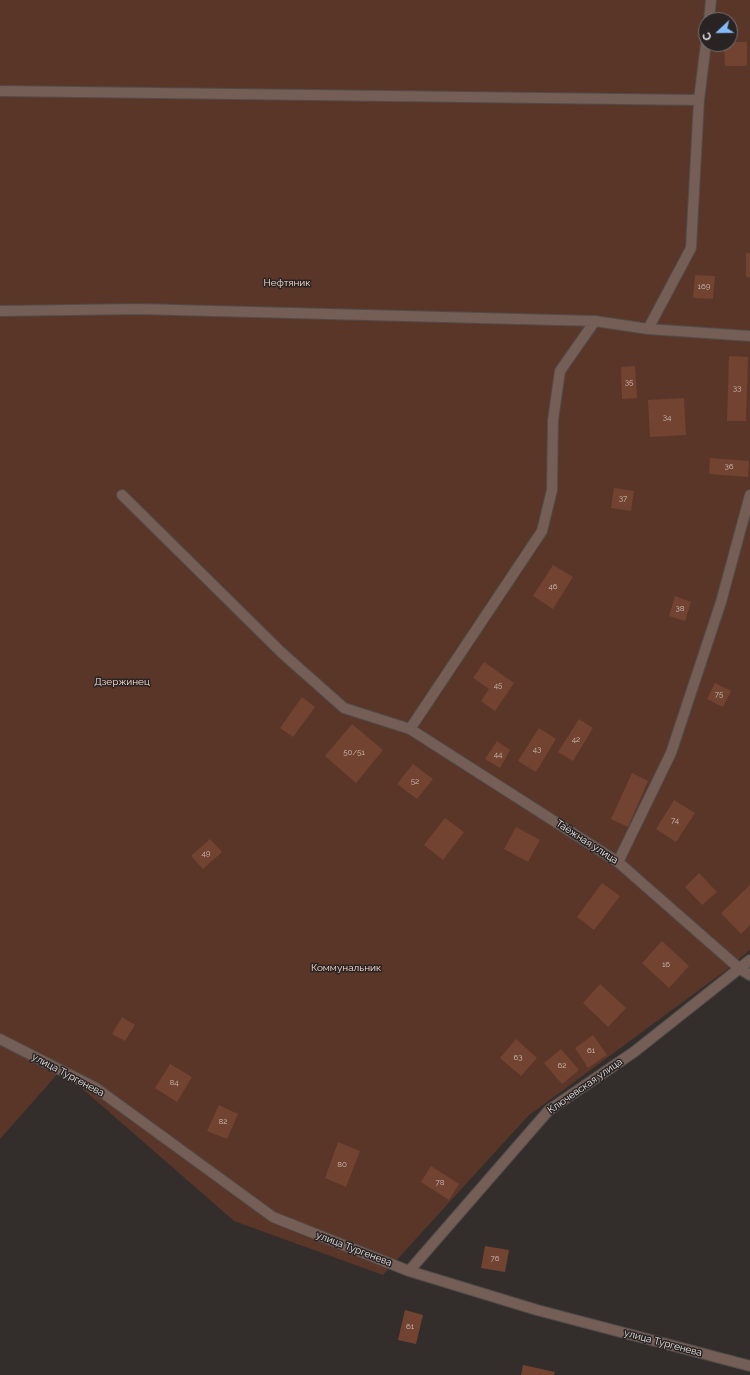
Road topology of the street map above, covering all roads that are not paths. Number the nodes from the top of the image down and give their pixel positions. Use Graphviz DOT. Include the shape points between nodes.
graph roads {
  1 [pos="711,0"];
  2 [pos="710,12"];
  3 [pos="705,52"];
  4 [pos="0,91"];
  5 [pos="699,100"];
  6 [pos="0,311"];
  7 [pos="595,321"];
  8 [pos="648,329"];
  9 [pos="750,336"];
  10 [pos="122,495"];
  11 [pos="750,495"];
  12 [pos="410,729"];
  13 [pos="618,862"];
  14 [pos="750,960"];
  15 [pos="740,969"];
  16 [pos="750,975"];
  17 [pos="0,1039"];
  18 [pos="409,1271"];
  19 [pos="750,1366"];
  1 -- 2 [label="street"];
  3 -- 5 [label="street"];
  4 -- 5 [label="street"];
  5 -- 8 [label="street" via="691,248"];
  6 -- 7 [label="street" via="138,309"];
  7 -- 8 [label="street"];
  7 -- 12 [label="street" via="560,371 553,420 552,490 542,531"];
  8 -- 9 [label="street"];
  10 -- 12 [label="street, Таёжная улица" via="282,653 344,708"];
  11 -- 13 [label="street" via="721,602 671,753"];
  12 -- 13 [label="street, Таёжная улица"];
  13 -- 15 [label="street, Таёжная улица"];
  14 -- 15 [label="street, Ключевская улица"];
  15 -- 16 [label="street, Таёжная улица"];
  15 -- 18 [label="street, Ключевская улица" via="634,1052 549,1110"];
  17 -- 18 [label="street, улица Тургенева" via="96,1088 273,1217"];
  18 -- 19 [label="street, улица Тургенева" via="537,1310"];
}
